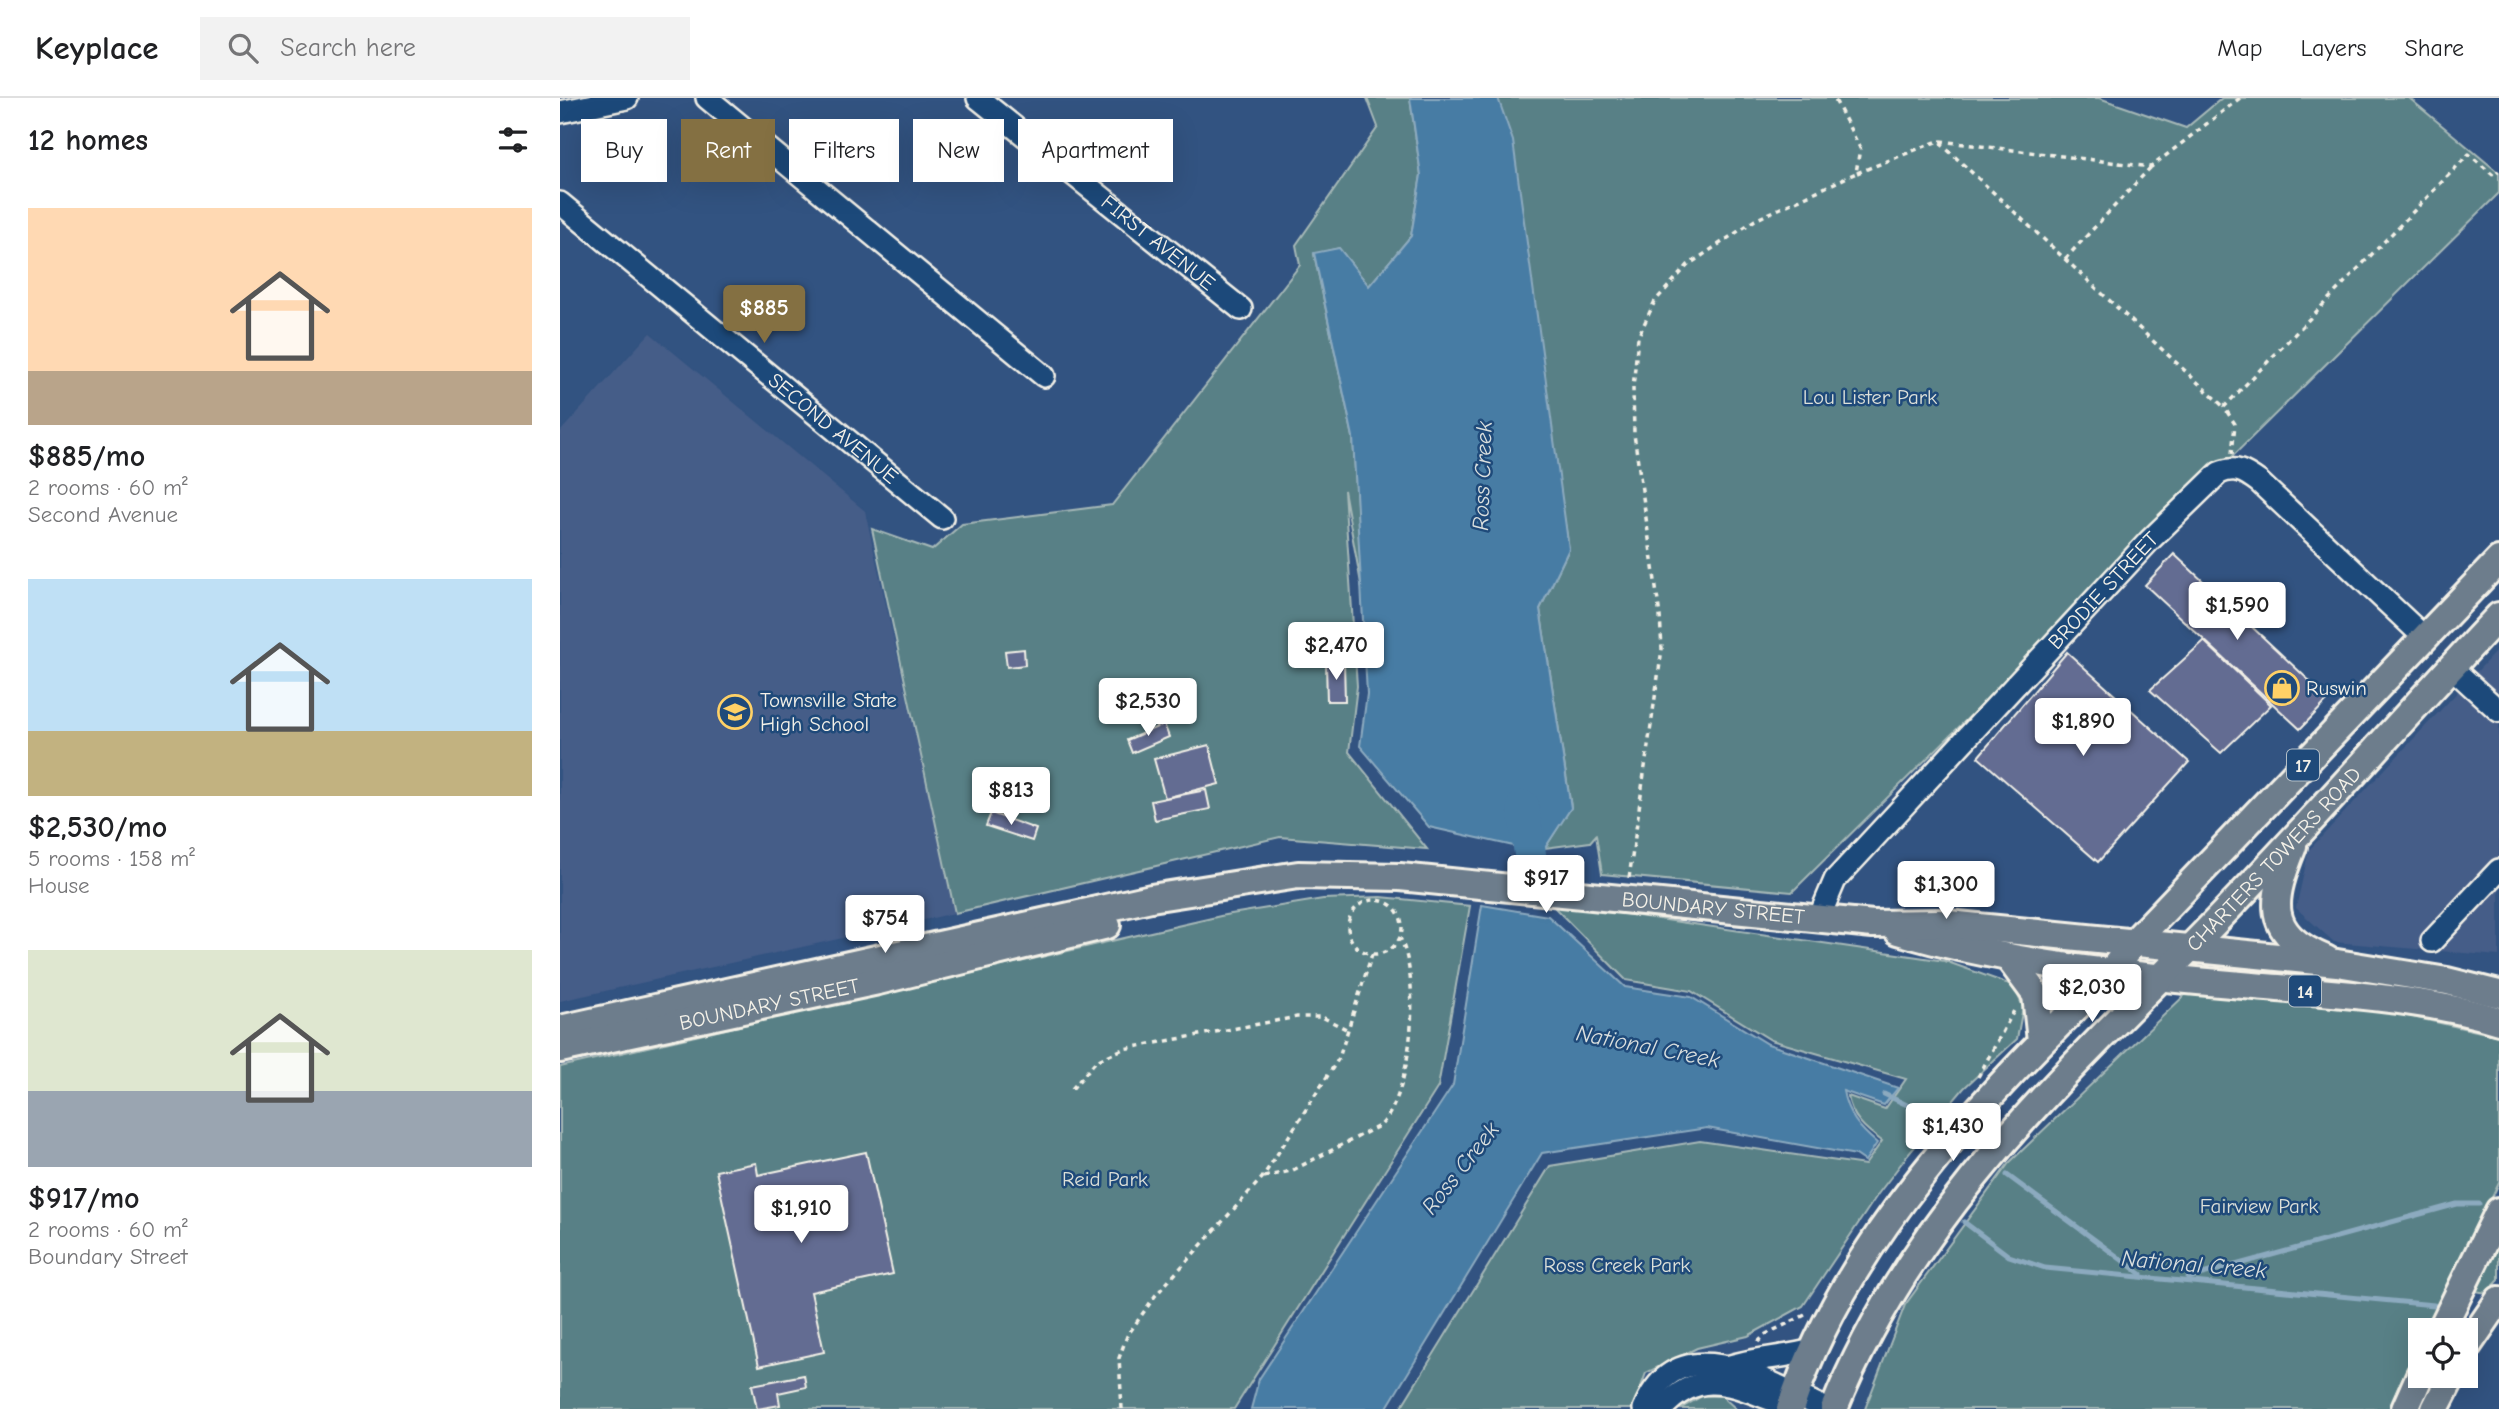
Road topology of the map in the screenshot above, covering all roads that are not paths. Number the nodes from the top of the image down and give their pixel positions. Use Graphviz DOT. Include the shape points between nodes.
graph roads {
  1 [pos="626,98"];
  2 [pos="707,98"];
  3 [pos="978,98"];
  4 [pos="560,112"];
  5 [pos="560,203"];
  6 [pos="1241,309"];
  7 [pos="1044,376"];
  8 [pos="942,518"];
  9 [pos="2499,560"];
  10 [pos="2499,616"];
  11 [pos="2425,638"];
  12 [pos="2451,667"];
  13 [pos="2499,711"];
  14 [pos="2298,835"];
  15 [pos="2499,870"];
  16 [pos="1218,888"];
  17 [pos="1818,918"];
  18 [pos="1873,924"];
  19 [pos="2432,941"];
  20 [pos="2133,943"];
  21 [pos="2189,948"];
  22 [pos="2008,957"];
  23 [pos="2337,963"];
  24 [pos="2110,973"];
  25 [pos="2159,977"];
  26 [pos="2499,994"];
  27 [pos="2499,1021"];
  28 [pos="560,1029"];
  29 [pos="2041,1041"];
  30 [pos="560,1049"];
  31 [pos="2499,1211"];
  32 [pos="2499,1300"];
  33 [pos="2446,1318"];
  34 [pos="2478,1329"];
  35 [pos="1816,1349"];
  36 [pos="1727,1367"];
  37 [pos="2414,1388"];
  38 [pos="2446,1388"];
  39 [pos="1746,1399"];
  40 [pos="1793,1405"];
  41 [pos="1644,1409"];
  42 [pos="1662,1409"];
  43 [pos="1827,1409"];
  44 [pos="1834,1409"];
  45 [pos="2405,1409"];
  46 [pos="2435,1409"];
  1 -- 4 [label="street"];
  2 -- 7 [label="street"];
  3 -- 6 [label="street, FIRST AVENUE"];
  5 -- 8 [label="street, SECOND AVENUE"];
  9 -- 11 [label="main road, CHARTERS TOWERS ROAD / 17"];
  10 -- 12 [label="main road, CHARTERS TOWERS ROAD / 17"];
  11 -- 17 [label="street, BRODIE STREET" via="2259,482 2231,468 2218,473 1835,880"];
  11 -- 20 [label="main road, CHARTERS TOWERS ROAD / 17"];
  12 -- 13 [label="street"];
  12 -- 14 [label="main road, CHARTERS TOWERS ROAD / 17"];
  14 -- 21 [label="main road, CHARTERS TOWERS ROAD / 17"];
  14 -- 23 [label="main road" via="2276,893 2276,916 2303,947"];
  15 -- 19 [label="street"];
  16 -- 17 [label="main road, BOUNDARY STREET / 14" via="1298,875 1400,877"];
  16 -- 28 [label="main road, BOUNDARY STREET / 14" via="1070,916"];
  16 -- 30 [label="main road, BOUNDARY STREET / 14" via="1154,912 1004,952"];
  17 -- 18 [label="main road, BOUNDARY STREET / 14"];
  18 -- 20 [label="main road, BOUNDARY STREET / 14" via="1938,922"];
  18 -- 22 [label="main road, BOUNDARY STREET / 14"];
  20 -- 21 [label="main road, 14"];
  20 -- 24 [label="main road, CHARTERS TOWERS ROAD / 17"];
  21 -- 23 [label="main road, 14"];
  21 -- 25 [label="main road, CHARTERS TOWERS ROAD / 17"];
  22 -- 24 [label="main road, BOUNDARY STREET / 14"];
  22 -- 29 [label="main road" via="2036,995"];
  23 -- 26 [label="main road, 14"];
  24 -- 25 [label="main road, 14"];
  24 -- 29 [label="main road, CHARTERS TOWERS ROAD / 17"];
  25 -- 27 [label="main road, 14" via="2391,999"];
  25 -- 44 [label="main road, CHARTERS TOWERS ROAD / 17" via="1991,1155 1944,1214 1898,1279"];
  29 -- 35 [label="main road, CHARTERS TOWERS ROAD / 17" via="1902,1199"];
  31 -- 33 [label="main road"];
  32 -- 34 [label="main road"];
  35 -- 36 [label="street"];
  35 -- 40 [label="main road, CHARTERS TOWERS ROAD / 17"];
  36 -- 40 [label="street"];
  36 -- 41 [label="street" via="1699,1363 1677,1370 1654,1389"];
  37 -- 45 [label="main road"];
  38 -- 46 [label="main road"];
  39 -- 40 [label="street"];
  39 -- 42 [label="street" via="1719,1382 1703,1382 1680,1392"];
  40 -- 43 [label="street"];
}
